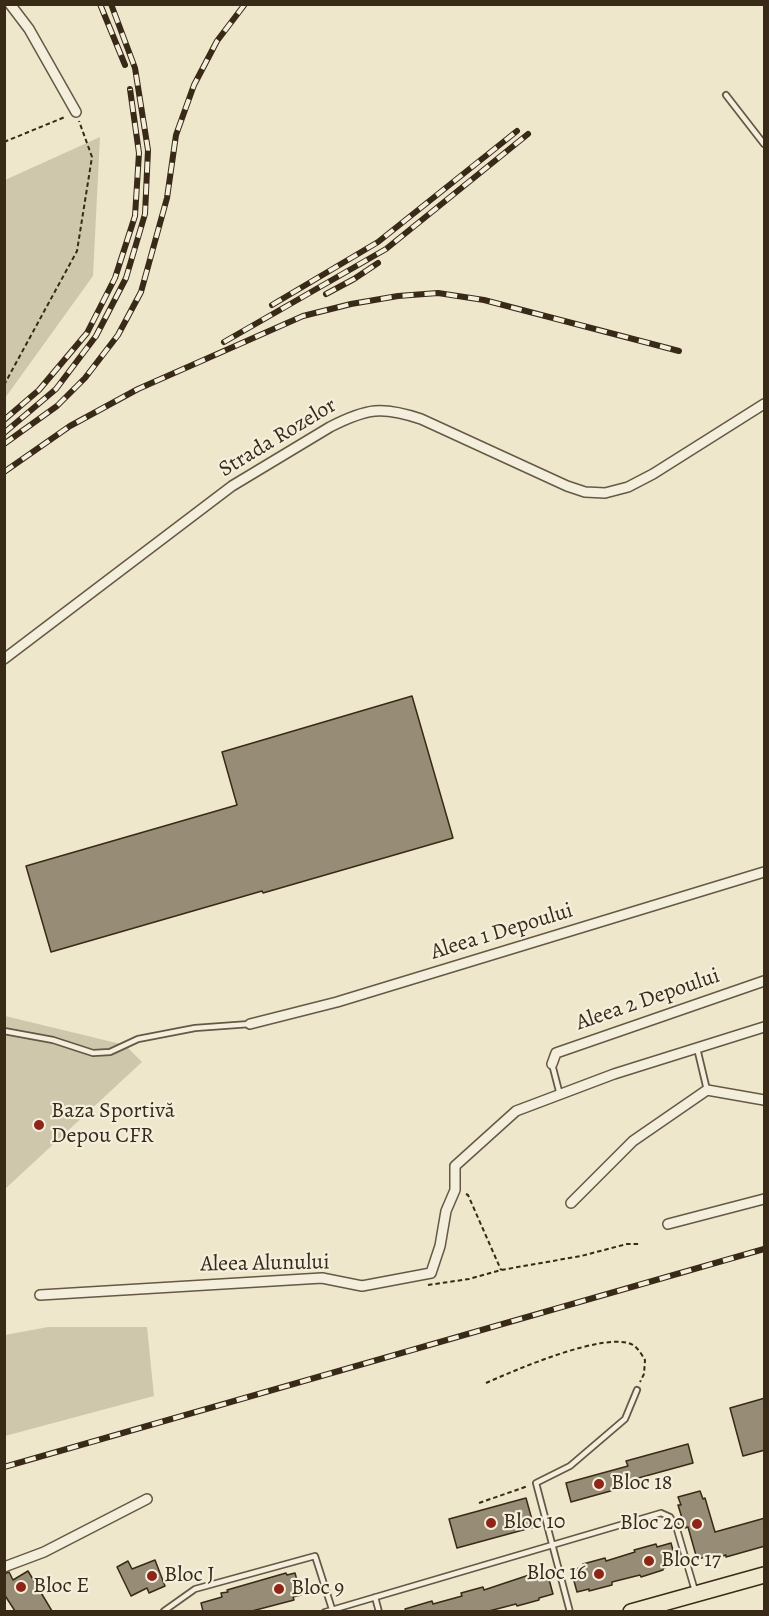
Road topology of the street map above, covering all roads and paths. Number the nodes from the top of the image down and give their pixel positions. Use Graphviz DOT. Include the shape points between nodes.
graph roads {
  1 [pos="10,4"];
  2 [pos="726,95"];
  3 [pos="76,112"];
  4 [pos="4,142"];
  5 [pos="765,144"];
  6 [pos="4,385"];
  7 [pos="765,404"];
  8 [pos="4,659"];
  9 [pos="765,872"];
  10 [pos="765,981"];
  11 [pos="250,1024"];
  12 [pos="765,1027"];
  13 [pos="4,1031"];
  14 [pos="697,1048"];
  15 [pos="552,1064"];
  16 [pos="707,1090"];
  17 [pos="560,1095"];
  18 [pos="765,1100"];
  19 [pos="455,1190"];
  20 [pos="765,1199"];
  21 [pos="571,1203"];
  22 [pos="668,1224"];
  23 [pos="640,1244"];
  24 [pos="501,1270"];
  25 [pos="409,1277"];
  26 [pos="40,1295"];
  27 [pos="486,1383"];
  28 [pos="637,1390"];
  29 [pos="536,1483"];
  30 [pos="147,1499"];
  31 [pos="479,1503"];
  32 [pos="554,1545"];
  33 [pos="4,1567"];
  34 [pos="765,1575"];
  35 [pos="695,1594"];
  36 [pos="375,1597"];
  37 [pos="332,1610"];
  38 [pos="164,1611"];
  39 [pos="325,1611"];
  40 [pos="379,1611"];
  41 [pos="570,1611"];
  42 [pos="631,1611"];
  1 -- 3 [label="street" via="29,28"];
  2 -- 5 [label="lane"];
  3 -- 4 [label="path"];
  3 -- 6 [label="path" via="92,157 77,251"];
  7 -- 8 [label="street, Strada Rozelor" via="653,474 605,493 567,486 405,414 385,410 347,418 232,486"];
  9 -- 11 [label="street, Aleea 1 Depoului" via="319,1008"];
  10 -- 15 [label="street, Aleea 2 Depoului" via="556,1053"];
  11 -- 13 [label="lane" via="195,1028 138,1039 110,1052 93,1053 53,1040"];
  12 -- 14 [label="street, Aleea Alunului"];
  14 -- 16 [label="lane"];
  14 -- 17 [label="street, Aleea Alunului"];
  15 -- 17 [label="lane"];
  16 -- 18 [label="street"];
  16 -- 21 [label="street" via="633,1141"];
  17 -- 19 [label="street, Aleea Alunului" via="516,1111 455,1166"];
  19 -- 24 [label="path" via="468,1195"];
  19 -- 25 [label="street, Aleea Alunului" via="430,1273"];
  20 -- 22 [label="street"];
  23 -- 24 [label="path"];
  24 -- 25 [label="path" via="430,1286"];
  25 -- 26 [label="street, Aleea Alunului" via="362,1286 322,1278"];
  27 -- 28 [label="path" via="560,1354 617,1341 634,1345 645,1360"];
  28 -- 29 [label="lane" via="625,1419 570,1466"];
  29 -- 31 [label="path"];
  29 -- 32 [label="lane"];
  30 -- 33 [label="street" via="44,1552"];
  32 -- 35 [label="lane" via="661,1513 676,1526"];
  32 -- 36 [label="lane"];
  32 -- 41 [label="lane"];
  34 -- 35 [label="main road"];
  35 -- 42 [label="main road"];
  36 -- 37 [label="lane"];
  36 -- 40 [label="lane"];
  37 -- 38 [label="lane" via="315,1556 195,1588"];
  37 -- 39 [label="lane"];
}
